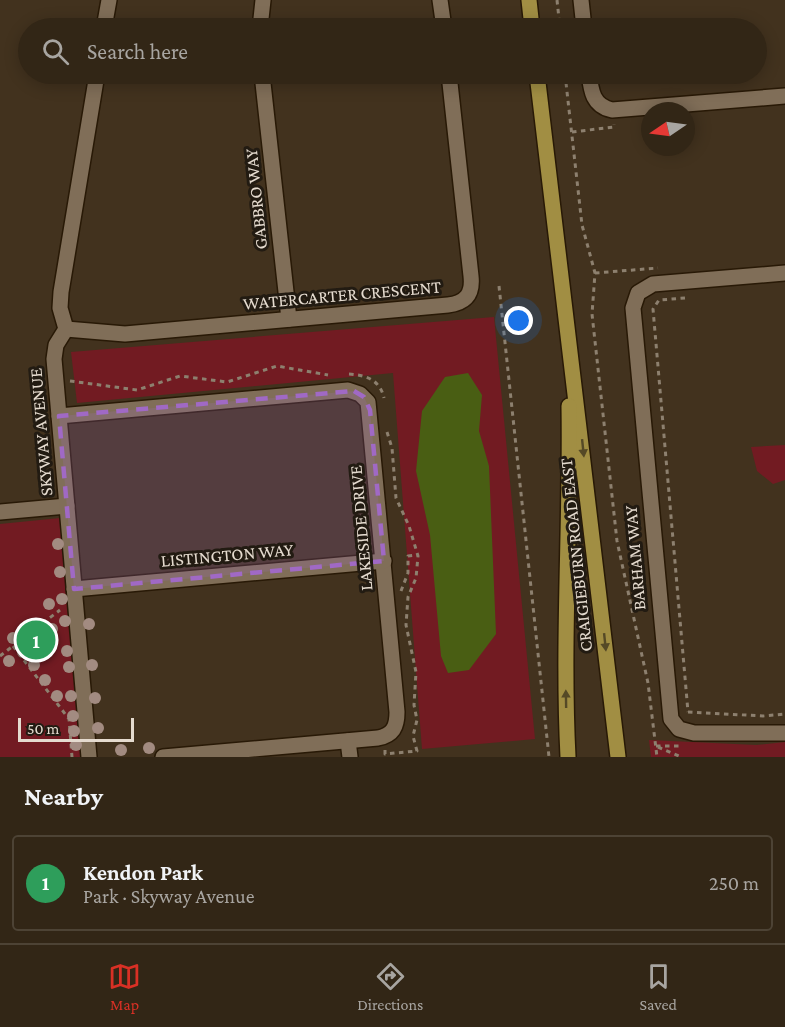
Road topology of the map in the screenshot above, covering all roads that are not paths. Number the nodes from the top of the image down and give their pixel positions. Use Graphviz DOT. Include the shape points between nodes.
graph roads {
  1 [pos="109,0"];
  2 [pos="263,0"];
  3 [pos="440,0"];
  4 [pos="529,0"];
  5 [pos="580,0"];
  6 [pos="106,18"];
  7 [pos="261,18"];
  8 [pos="443,18"];
  9 [pos="531,18"];
  10 [pos="583,18"];
  11 [pos="95,84"];
  12 [pos="263,84"];
  13 [pos="450,84"];
  14 [pos="538,84"];
  15 [pos="591,84"];
  16 [pos="785,96"];
  17 [pos="785,273"];
  18 [pos="289,319"];
  19 [pos="66,329"];
  20 [pos="568,349"];
  21 [pos="59,416"];
  22 [pos="67,506"];
  23 [pos="0,512"];
  24 [pos="384,561"];
  25 [pos="74,589"];
  26 [pos="785,733"];
  27 [pos="348,741"];
  28 [pos="89,757"];
  29 [pos="163,757"];
  30 [pos="350,757"];
  31 [pos="568,757"];
  32 [pos="618,757"];
  1 -- 6 [label="street"];
  2 -- 7 [label="street"];
  3 -- 8 [label="street"];
  4 -- 9 [label="main road"];
  5 -- 10 [label="street"];
  11 -- 19 [label="street" via="60,291"];
  12 -- 18 [label="street, GABBRO WAY"];
  13 -- 18 [label="street, WATERCARTER CRESCENT" via="471,276 469,296 453,305"];
  14 -- 20 [label="main road, CRAIGIEBURN ROAD EAST"];
  15 -- 16 [label="street" via="595,102 612,111"];
  17 -- 26 [label="street, BARHAM WAY" via="653,284 638,293 633,308 669,714 685,731"];
  18 -- 19 [label="street, WATERCARTER CRESCENT" via="125,334"];
  19 -- 21 [label="street, SKYWAY AVENUE" via="54,351"];
  31 -- 20 [label="main road, CRAIGIEBURN ROAD EAST, one-way"];
  20 -- 32 [label="main road, CRAIGIEBURN ROAD EAST, one-way" via="582,435"];
  21 -- 22 [label="street, SKYWAY AVENUE"];
  21 -- 24 [label="street, LAKESIDE DRIVE" via="354,391 364,397 370,410"];
  22 -- 23 [label="street"];
  22 -- 25 [label="street, SKYWAY AVENUE"];
  24 -- 25 [label="street, LISTINGTON WAY"];
  24 -- 27 [label="street, LAKESIDE DRIVE" via="397,712 395,728 383,737"];
  25 -- 28 [label="street, SKYWAY AVENUE"];
  27 -- 29 [label="street"];
  27 -- 30 [label="street"];
}
